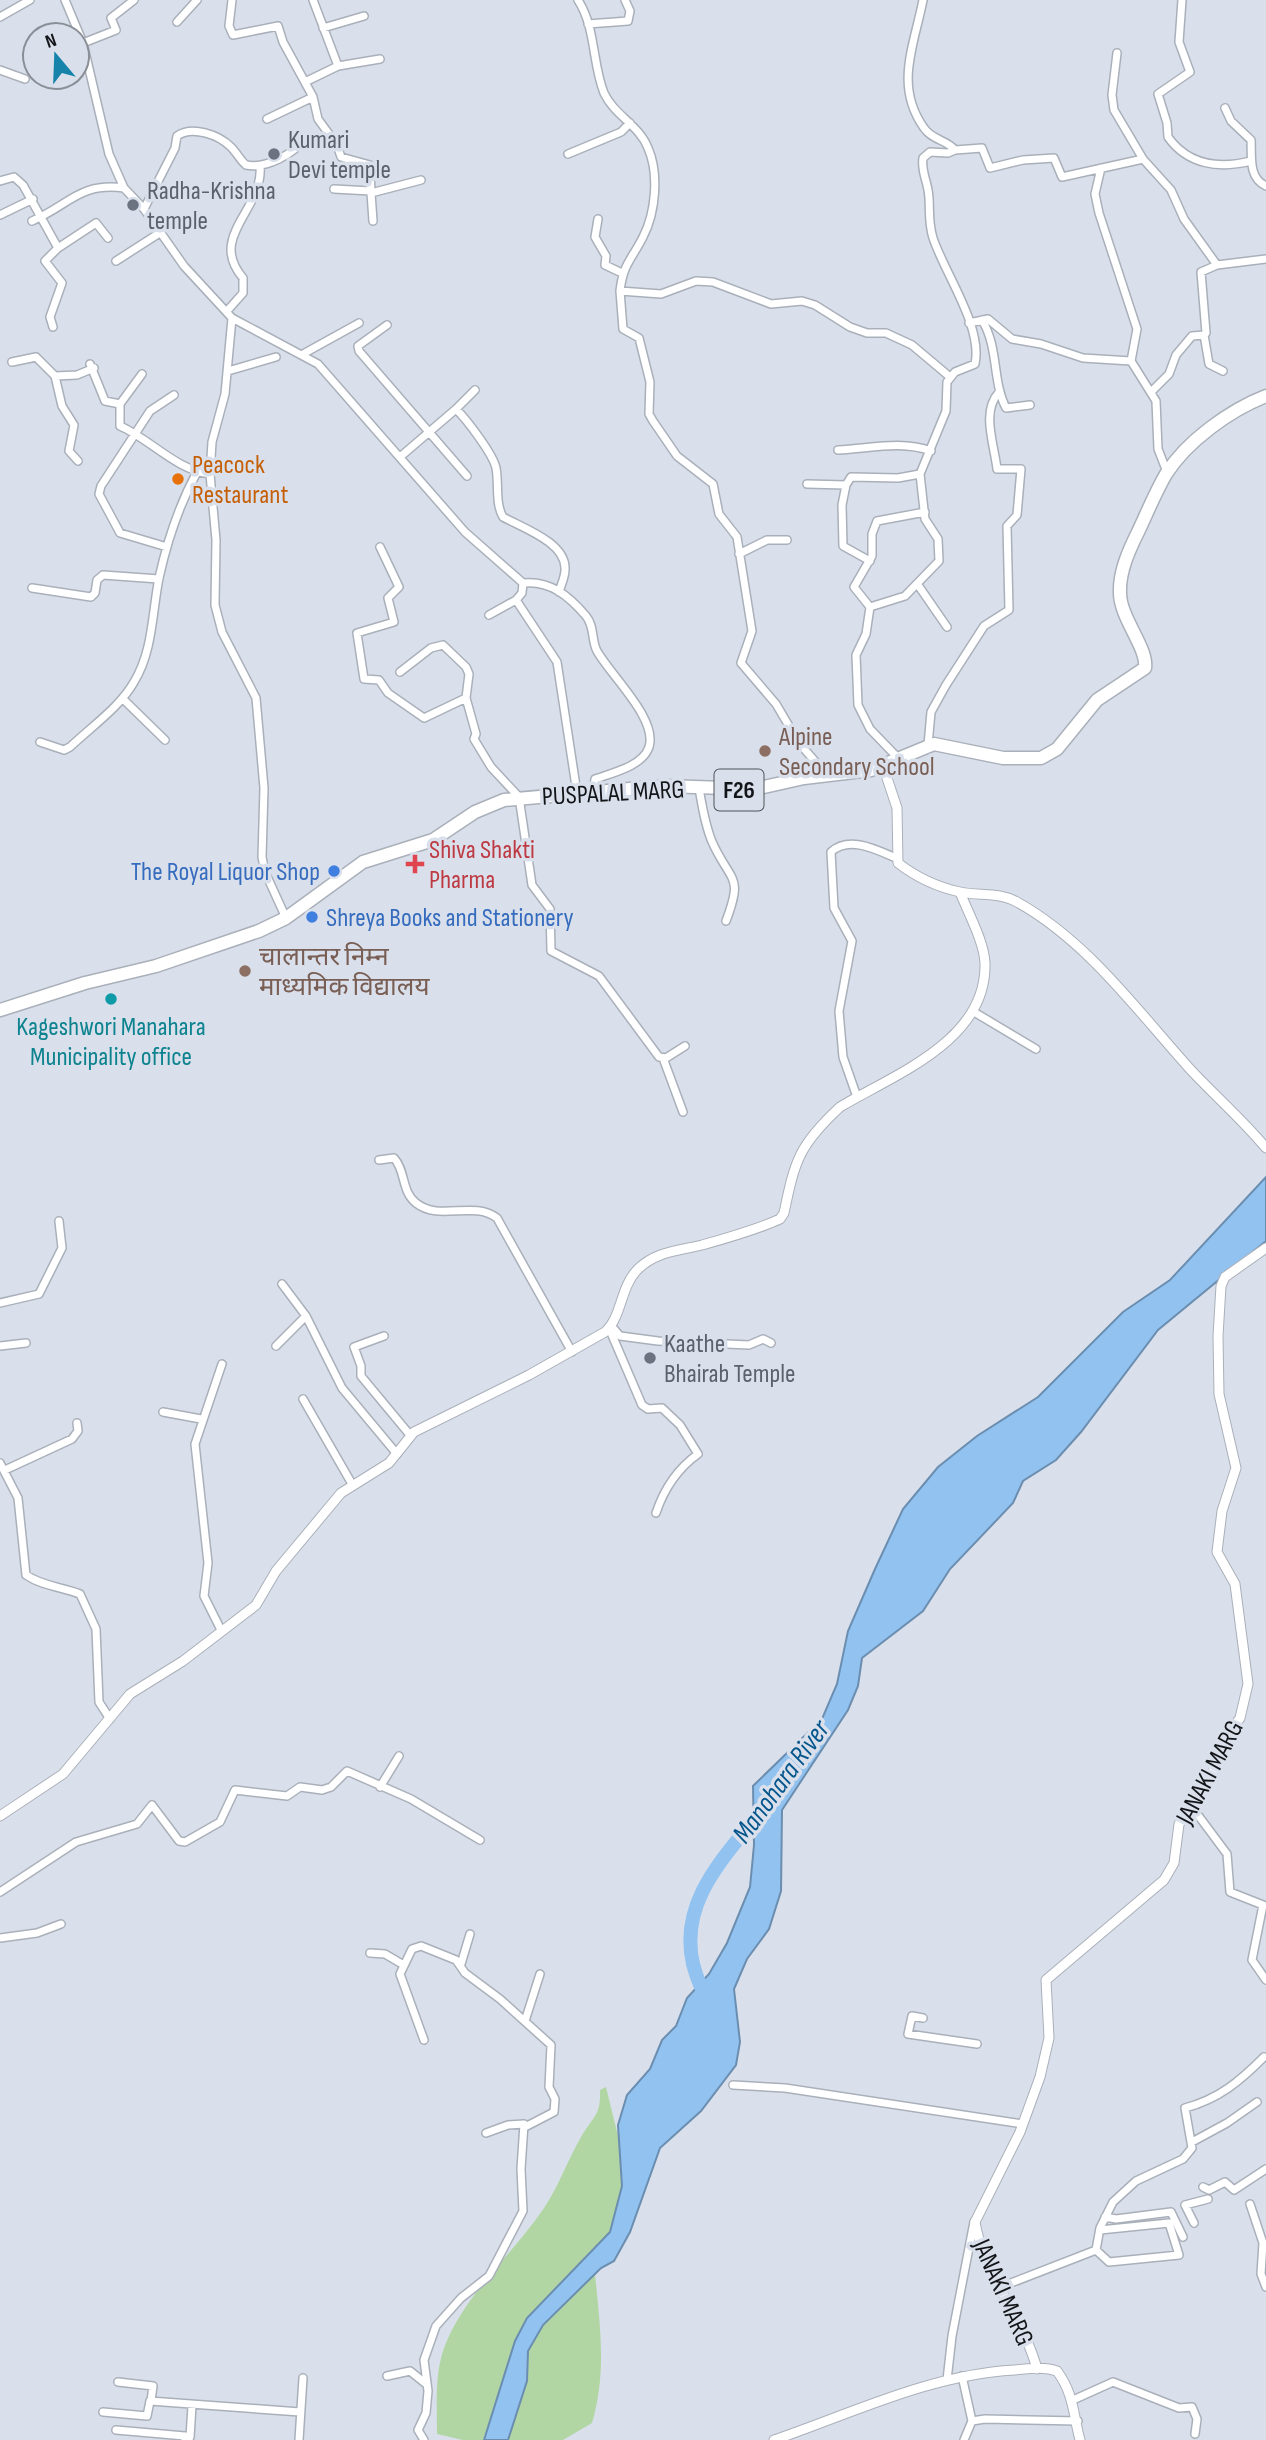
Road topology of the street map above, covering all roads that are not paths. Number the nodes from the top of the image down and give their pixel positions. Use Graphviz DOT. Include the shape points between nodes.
graph roads {
  1 [pos="30,0"];
  2 [pos="65,0"];
  3 [pos="134,0"];
  4 [pos="197,0"];
  5 [pos="232,0"];
  6 [pos="313,0"];
  7 [pos="578,0"];
  8 [pos="625,0"];
  9 [pos="923,0"];
  10 [pos="1182,0"];
  11 [pos="364,16"];
  12 [pos="0,17"];
  13 [pos="73,21"];
  14 [pos="177,22"];
  15 [pos="589,24"];
  16 [pos="323,28"];
  17 [pos="91,40"];
  18 [pos="1117,53"];
  19 [pos="380,59"];
  20 [pos="338,66"];
  21 [pos="0,70"];
  22 [pos="21,78"];
  23 [pos="91,80"];
  24 [pos="304,82"];
  25 [pos="313,97"];
  26 [pos="1225,108"];
  27 [pos="267,119"];
  28 [pos="629,123"];
  29 [pos="330,138"];
  30 [pos="954,150"];
  31 [pos="568,154"];
  32 [pos="1143,159"];
  33 [pos="1251,162"];
  34 [pos="260,166"];
  35 [pos="1101,168"];
  36 [pos="421,180"];
  37 [pos="0,181"];
  38 [pos="1266,186"];
  39 [pos="124,188"];
  40 [pos="334,189"];
  41 [pos="371,192"];
  42 [pos="33,200"];
  43 [pos="144,209"];
  44 [pos="0,215"];
  45 [pos="42,217"];
  46 [pos="598,219"];
  47 [pos="32,221"];
  48 [pos="373,221"];
  49 [pos="158,234"];
  50 [pos="108,238"];
  51 [pos="58,248"];
  52 [pos="1266,259"];
  53 [pos="116,261"];
  54 [pos="1217,265"];
  55 [pos="622,273"];
  56 [pos="620,291"];
  57 [pos="229,315"];
  58 [pos="982,320"];
  59 [pos="359,323"];
  60 [pos="969,323"];
  61 [pos="387,325"];
  62 [pos="53,327"];
  63 [pos="1203,335"];
  64 [pos="303,354"];
  65 [pos="276,356"];
  66 [pos="1131,361"];
  67 [pos="12,362"];
  68 [pos="228,371"];
  69 [pos="1223,372"];
  70 [pos="142,374"];
  71 [pos="55,376"];
  72 [pos="950,377"];
  73 [pos="475,390"];
  74 [pos="1152,391"];
  75 [pos="999,392"];
  76 [pos="174,395"];
  77 [pos="1266,396"];
  78 [pos="120,404"];
  79 [pos="1030,405"];
  80 [pos="456,409"];
  81 [pos="430,431"];
  82 [pos="136,432"];
  83 [pos="838,450"];
  84 [pos="931,451"];
  85 [pos="400,457"];
  86 [pos="78,461"];
  87 [pos="197,472"];
  88 [pos="1167,472"];
  89 [pos="210,474"];
  90 [pos="920,474"];
  91 [pos="467,475"];
  92 [pos="807,484"];
  93 [pos="846,485"];
  94 [pos="925,512"];
  95 [pos="787,540"];
  96 [pos="167,547"];
  97 [pos="380,547"];
  98 [pos="739,554"];
  99 [pos="870,561"];
  100 [pos="159,579"];
  101 [pos="523,583"];
  102 [pos="918,585"];
  103 [pos="32,588"];
  104 [pos="559,592"];
  105 [pos="516,600"];
  106 [pos="870,607"];
  107 [pos="489,615"];
  108 [pos="947,626"];
  109 [pos="400,672"];
  110 [pos="466,698"];
  111 [pos="123,699"];
  112 [pos="165,740"];
  113 [pos="40,742"];
  114 [pos="928,745"];
  115 [pos="899,758"];
  116 [pos="883,766"];
  117 [pos="827,775"];
  118 [pos="699,788"];
  119 [pos="593,792"];
  120 [pos="577,793"];
  121 [pos="519,797"];
  122 [pos="896,858"];
  123 [pos="960,892"];
  124 [pos="286,918"];
  125 [pos="726,921"];
  126 [pos="0,1010"];
  127 [pos="974,1012"];
  128 [pos="685,1046"];
  129 [pos="1036,1049"];
  130 [pos="663,1058"];
  131 [pos="857,1097"];
  132 [pos="682,1112"];
  133 [pos="1266,1149"];
  134 [pos="379,1160"];
  135 [pos="59,1221"];
  136 [pos="1266,1248"];
  137 [pos="282,1284"];
  138 [pos="0,1303"];
  139 [pos="306,1316"];
  140 [pos="610,1327"];
  141 [pos="384,1336"];
  142 [pos="26,1343"];
  143 [pos="771,1343"];
  144 [pos="0,1346"];
  145 [pos="276,1346"];
  146 [pos="572,1352"];
  147 [pos="222,1364"];
  148 [pos="303,1399"];
  149 [pos="163,1412"];
  150 [pos="201,1419"];
  151 [pos="77,1423"];
  152 [pos="410,1435"];
  153 [pos="397,1454"];
  154 [pos="0,1463"];
  155 [pos="5,1470"];
  156 [pos="352,1484"];
  157 [pos="656,1513"];
  158 [pos="221,1630"];
  159 [pos="110,1719"];
  160 [pos="399,1756"];
  161 [pos="380,1787"];
  162 [pos="1192,1807"];
  163 [pos="0,1816"];
  164 [pos="480,1840"];
  165 [pos="0,1892"];
  166 [pos="61,1924"];
  167 [pos="470,1934"];
  168 [pos="0,1938"];
  169 [pos="370,1953"];
  170 [pos="402,1964"];
  171 [pos="461,1964"];
  172 [pos="540,1975"];
  173 [pos="1266,1980"];
  174 [pos="923,2018"];
  175 [pos="525,2021"];
  176 [pos="425,2040"];
  177 [pos="977,2044"];
  178 [pos="1264,2056"];
  179 [pos="733,2085"];
  180 [pos="1257,2102"];
  181 [pos="1023,2124"];
  182 [pos="525,2127"];
  183 [pos="486,2133"];
  184 [pos="1192,2142"];
  185 [pos="1266,2169"];
  186 [pos="1203,2187"];
  187 [pos="1208,2199"];
  188 [pos="1250,2204"];
  189 [pos="1105,2217"];
  190 [pos="975,2222"];
  191 [pos="1194,2223"];
  192 [pos="1100,2230"];
  193 [pos="1183,2237"];
  194 [pos="1096,2250"];
  195 [pos="1266,2287"];
  196 [pos="998,2288"];
  197 [pos="1037,2369"];
  198 [pos="387,2376"];
  199 [pos="962,2376"];
  200 [pos="303,2378"];
  201 [pos="947,2380"];
  202 [pos="118,2382"];
  203 [pos="426,2384"];
  204 [pos="1073,2400"];
  205 [pos="151,2401"];
  206 [pos="192,2406"];
  207 [pos="103,2412"];
  208 [pos="300,2412"];
  209 [pos="972,2421"];
  210 [pos="1078,2421"];
  211 [pos="116,2430"];
  212 [pos="1195,2434"];
  213 [pos="185,2438"];
  214 [pos="787,2438"];
  215 [pos="299,2440"];
  216 [pos="424,2440"];
  217 [pos="774,2440"];
  218 [pos="964,2440"];
  219 [pos="1080,2440"];
  1 -- 12 [label="street"];
  2 -- 13 [label="street"];
  3 -- 17 [label="street" via="111,18 116,30"];
  4 -- 14 [label="street"];
  5 -- 24 [label="street" via="229,26 233,35 278,26"];
  6 -- 16 [label="street"];
  7 -- 15 [label="street"];
  8 -- 15 [label="street" via="628,21"];
  9 -- 30 [label="street" via="906,86 923,128"];
  10 -- 33 [label="street" via="1180,42 1189,72 1158,94 1168,137 1191,159 1228,166"];
  11 -- 16 [label="street"];
  15 -- 28 [label="street" via="604,92"];
  16 -- 20 [label="street"];
  18 -- 32 [label="street" via="1114,110"];
  19 -- 20 [label="street"];
  20 -- 24 [label="street"];
  21 -- 22 [label="street"];
  23 -- 39 [label="street" via="109,154"];
  24 -- 25 [label="street"];
  25 -- 27 [label="street"];
  25 -- 29 [label="street" via="318,119"];
  26 -- 33 [label="street" via="1231,121 1251,140"];
  28 -- 31 [label="street" via="621,132"];
  28 -- 55 [label="street" via="648,146 655,174 645,234"];
  29 -- 34 [label="street" via="305,138 299,147"];
  29 -- 41 [label="street" via="341,157 370,165"];
  30 -- 35 [label="street" via="982,148 990,168 1054,158 1062,177"];
  30 -- 60 [label="street" via="930,152 922,164 932,235"];
  32 -- 35 [label="street"];
  32 -- 54 [label="street" via="1171,190 1184,219"];
  33 -- 38 [label="street" via="1258,182"];
  34 -- 43 [label="street" via="246,165 219,140 184,131 177,136"];
  34 -- 57 [label="street" via="257,192 229,252 232,265 243,278 243,293"];
  35 -- 66 [label="street" via="1095,194 1099,213 1138,333"];
  36 -- 41 [label="street"];
  37 -- 42 [label="street" via="18,179"];
  39 -- 43 [label="street"];
  39 -- 45 [label="street" via="86,189"];
  40 -- 41 [label="street"];
  41 -- 48 [label="street"];
  42 -- 44 [label="street"];
  42 -- 45 [label="street"];
  43 -- 49 [label="street"];
  45 -- 47 [label="street"];
  45 -- 51 [label="street"];
  46 -- 55 [label="street" via="595,237 606,256 605,265"];
  49 -- 53 [label="street"];
  49 -- 57 [label="street"];
  50 -- 51 [label="street" via="96,223"];
  51 -- 62 [label="street" via="45,261 62,283 50,317"];
  52 -- 54 [label="street"];
  54 -- 63 [label="street" via="1201,272"];
  55 -- 56 [label="street"];
  56 -- 72 [label="street" via="661,293 696,281 713,282 771,304 802,301 850,327 886,333 912,345"];
  56 -- 98 [label="street" via="623,329 639,338 650,382 649,414 677,456 713,484 719,514 737,537"];
  57 -- 64 [label="street"];
  57 -- 68 [label="street"];
  58 -- 60 [label="street"];
  58 -- 66 [label="street" via="991,321 1012,339 1083,358"];
  58 -- 75 [label="street" via="991,334"];
  59 -- 64 [label="street"];
  60 -- 72 [label="street" via="975,337 975,365"];
  61 -- 81 [label="street" via="358,346 359,351"];
  63 -- 69 [label="street" via="1209,364"];
  63 -- 74 [label="street" via="1187,337 1169,374"];
  64 -- 85 [label="street" via="318,364"];
  65 -- 68 [label="street"];
  66 -- 74 [label="street"];
  67 -- 71 [label="street" via="43,360"];
  68 -- 89 [label="street" via="212,442"];
  70 -- 78 [label="street"];
  71 -- 78 [label="street" via="77,375 92,366 105,401"];
  71 -- 86 [label="street" via="62,405 74,425 69,451"];
  72 -- 84 [label="street" via="946,411"];
  73 -- 80 [label="street"];
  74 -- 88 [label="street" via="1158,449"];
  75 -- 79 [label="street" via="1006,408"];
  75 -- 114 [label="street" via="991,401 989,415 997,468 1021,469 1017,515 1007,526 1009,610 984,626 946,685 931,712"];
  76 -- 82 [label="street" via="150,411"];
  77 -- 88 [label="main road" via="1204,435"];
  78 -- 82 [label="street" via="119,425"];
  80 -- 81 [label="street"];
  80 -- 104 [label="street" via="477,432 495,463 503,517 554,546 564,557"];
  81 -- 85 [label="street"];
  81 -- 91 [label="street"];
  82 -- 87 [label="street"];
  82 -- 96 [label="street" via="99,494 120,533"];
  83 -- 84 [label="street" via="918,446"];
  84 -- 90 [label="street"];
  85 -- 101 [label="street" via="465,532"];
  87 -- 89 [label="street"];
  87 -- 96 [label="street" via="183,497"];
  88 -- 114 [label="main road" via="1130,548 1119,593 1146,661 1141,672 1097,699 1057,749 1041,758 1003,758"];
  89 -- 124 [label="street" via="215,605 222,632 256,698 264,788 262,857"];
  90 -- 93 [label="street" via="851,477"];
  90 -- 94 [label="street"];
  92 -- 93 [label="street"];
  93 -- 99 [label="street" via="843,545"];
  94 -- 99 [label="street" via="877,521"];
  94 -- 102 [label="street" via="940,553 935,568"];
  95 -- 98 [label="street" via="767,540"];
  96 -- 100 [label="street"];
  97 -- 110 [label="street" via="399,587 388,598 394,622 357,633 364,679 379,680 388,693 424,718"];
  98 -- 117 [label="street" via="752,635 741,663"];
  99 -- 106 [label="street" via="854,587"];
  100 -- 103 [label="street" via="103,575 92,597"];
  100 -- 111 [label="street" via="146,656"];
  101 -- 104 [label="street" via="540,581"];
  101 -- 105 [label="street"];
  102 -- 106 [label="street" via="905,596"];
  102 -- 108 [label="street"];
  104 -- 119 [label="street" via="588,618 598,653 649,727 650,745 645,755 595,779"];
  105 -- 107 [label="street"];
  105 -- 120 [label="street" via="557,662"];
  106 -- 115 [label="street" via="866,634 856,655 858,705 870,729"];
  109 -- 110 [label="street" via="431,648 443,645 466,667"];
  110 -- 121 [label="street" via="480,753"];
  111 -- 112 [label="street"];
  111 -- 113 [label="street" via="64,750"];
  114 -- 115 [label="main road, PUSPALAL MARG / F26"];
  115 -- 116 [label="main road, PUSPALAL MARG / F26"];
  116 -- 117 [label="main road, PUSPALAL MARG / F26"];
  116 -- 122 [label="street" via="899,817"];
  117 -- 118 [label="main road, PUSPALAL MARG / F26" via="755,789"];
  118 -- 119 [label="main road, PUSPALAL MARG / F26"];
  118 -- 125 [label="street" via="712,843 734,880"];
  119 -- 120 [label="main road, PUSPALAL MARG / F26"];
  120 -- 121 [label="main road, PUSPALAL MARG / F26"];
  121 -- 124 [label="main road, PUSPALAL MARG / F26" via="486,806 433,840 363,862"];
  121 -- 130 [label="street" via="532,885 550,909 551,951 599,976 654,1054"];
  122 -- 123 [label="street" via="913,875"];
  122 -- 131 [label="street" via="874,848 845,844 831,852 834,908 852,941 839,1011 843,1057"];
  123 -- 127 [label="street" via="985,960"];
  123 -- 133 [label="street" via="1007,898 1040,916 1122,989"];
  124 -- 126 [label="main road, PUSPALAL MARG / F26" via="209,950"];
  127 -- 129 [label="street"];
  127 -- 131 [label="street" via="937,1048"];
  128 -- 130 [label="street"];
  130 -- 132 [label="street"];
  131 -- 140 [label="street" via="828,1118 801,1149 780,1219 647,1262 627,1282"];
  134 -- 146 [label="street" via="394,1158 398,1162 407,1194 423,1208 476,1209 497,1218"];
  135 -- 138 [label="street" via="62,1248 39,1294"];
  136 -- 162 [label="street, JANAKI MARG" via="1225,1277 1221,1286 1219,1394 1236,1468 1217,1552 1235,1584 1248,1684 1240,1718"];
  137 -- 139 [label="street"];
  139 -- 145 [label="street"];
  139 -- 153 [label="street" via="342,1388"];
  140 -- 143 [label="street" via="620,1336 658,1341 749,1345 763,1339"];
  140 -- 146 [label="street"];
  140 -- 157 [label="street" via="642,1405 662,1408 675,1419 698,1454 663,1492"];
  141 -- 152 [label="street" via="354,1347 361,1376"];
  142 -- 144 [label="street"];
  146 -- 152 [label="street"];
  147 -- 150 [label="street"];
  148 -- 156 [label="street"];
  149 -- 150 [label="street"];
  150 -- 158 [label="street" via="195,1444 208,1563 204,1596"];
  151 -- 155 [label="street" via="72,1439"];
  152 -- 153 [label="street"];
  153 -- 156 [label="street"];
  154 -- 155 [label="street"];
  155 -- 159 [label="street" via="18,1498 26,1575 38,1583 80,1594 96,1629 99,1702"];
  156 -- 158 [label="street" via="276,1571 256,1605"];
  158 -- 159 [label="street" via="131,1694"];
  159 -- 163 [label="street" via="63,1774"];
  160 -- 161 [label="street"];
  161 -- 164 [label="street" via="419,1803"];
  161 -- 165 [label="street" via="347,1771 322,1790 300,1787 286,1796 235,1790 220,1822 185,1842 179,1841 152,1805 137,1824 76,1842"];
  162 -- 173 [label="street" via="1227,1854 1230,1892 1263,1905 1252,1960"];
  162 -- 181 [label="street, JANAKI MARG" via="1179,1824 1174,1863 1164,1880 1046,1980 1049,2038"];
  166 -- 168 [label="street"];
  167 -- 171 [label="street"];
  169 -- 170 [label="street" via="385,1954"];
  170 -- 171 [label="street" via="412,1949 421,1945"];
  170 -- 176 [label="street" via="400,1974"];
  171 -- 175 [label="street" via="465,1973"];
  172 -- 175 [label="street"];
  174 -- 177 [label="street" via="912,2016 908,2034"];
  175 -- 182 [label="street" via="551,2045 549,2087 555,2108"];
  178 -- 184 [label="street" via="1229,2090 1185,2108"];
  179 -- 181 [label="street" via="785,2088"];
  180 -- 184 [label="street"];
  181 -- 190 [label="street, JANAKI MARG"];
  182 -- 183 [label="street" via="521,2122"];
  182 -- 203 [label="street" via="523,2211 489,2276 436,2326 424,2360"];
  184 -- 189 [label="street" via="1183,2159 1136,2181 1113,2202"];
  185 -- 186 [label="street" via="1234,2190 1225,2182 1209,2190"];
  187 -- 191 [label="street" via="1185,2205"];
  188 -- 195 [label="street" via="1263,2243 1261,2274"];
  189 -- 192 [label="street"];
  189 -- 193 [label="street" via="1171,2212"];
  190 -- 196 [label="street, JANAKI MARG"];
  190 -- 201 [label="street"];
  192 -- 194 [label="street"];
  192 -- 194 [label="street" via="1169,2224 1179,2255 1109,2262"];
  194 -- 196 [label="street"];
  196 -- 197 [label="street, JANAKI MARG"];
  197 -- 199 [label="street"];
  197 -- 204 [label="street" via="1057,2371"];
  198 -- 203 [label="street" via="410,2371"];
  199 -- 201 [label="street"];
  199 -- 209 [label="street"];
  200 -- 208 [label="street"];
  201 -- 214 [label="street" via="885,2398"];
  202 -- 205 [label="street" via="153,2386"];
  203 -- 216 [label="street" via="426,2413 418,2430"];
  204 -- 210 [label="street"];
  204 -- 212 [label="street" via="1113,2382 1179,2408 1192,2407 1198,2419"];
  205 -- 206 [label="street"];
  205 -- 207 [label="street" via="147,2416"];
  206 -- 208 [label="street"];
  206 -- 213 [label="street" via="190,2437"];
  208 -- 215 [label="street"];
  209 -- 210 [label="street"];
  209 -- 218 [label="street"];
  210 -- 219 [label="street"];
  211 -- 213 [label="street"];
  214 -- 217 [label="street"];
}
